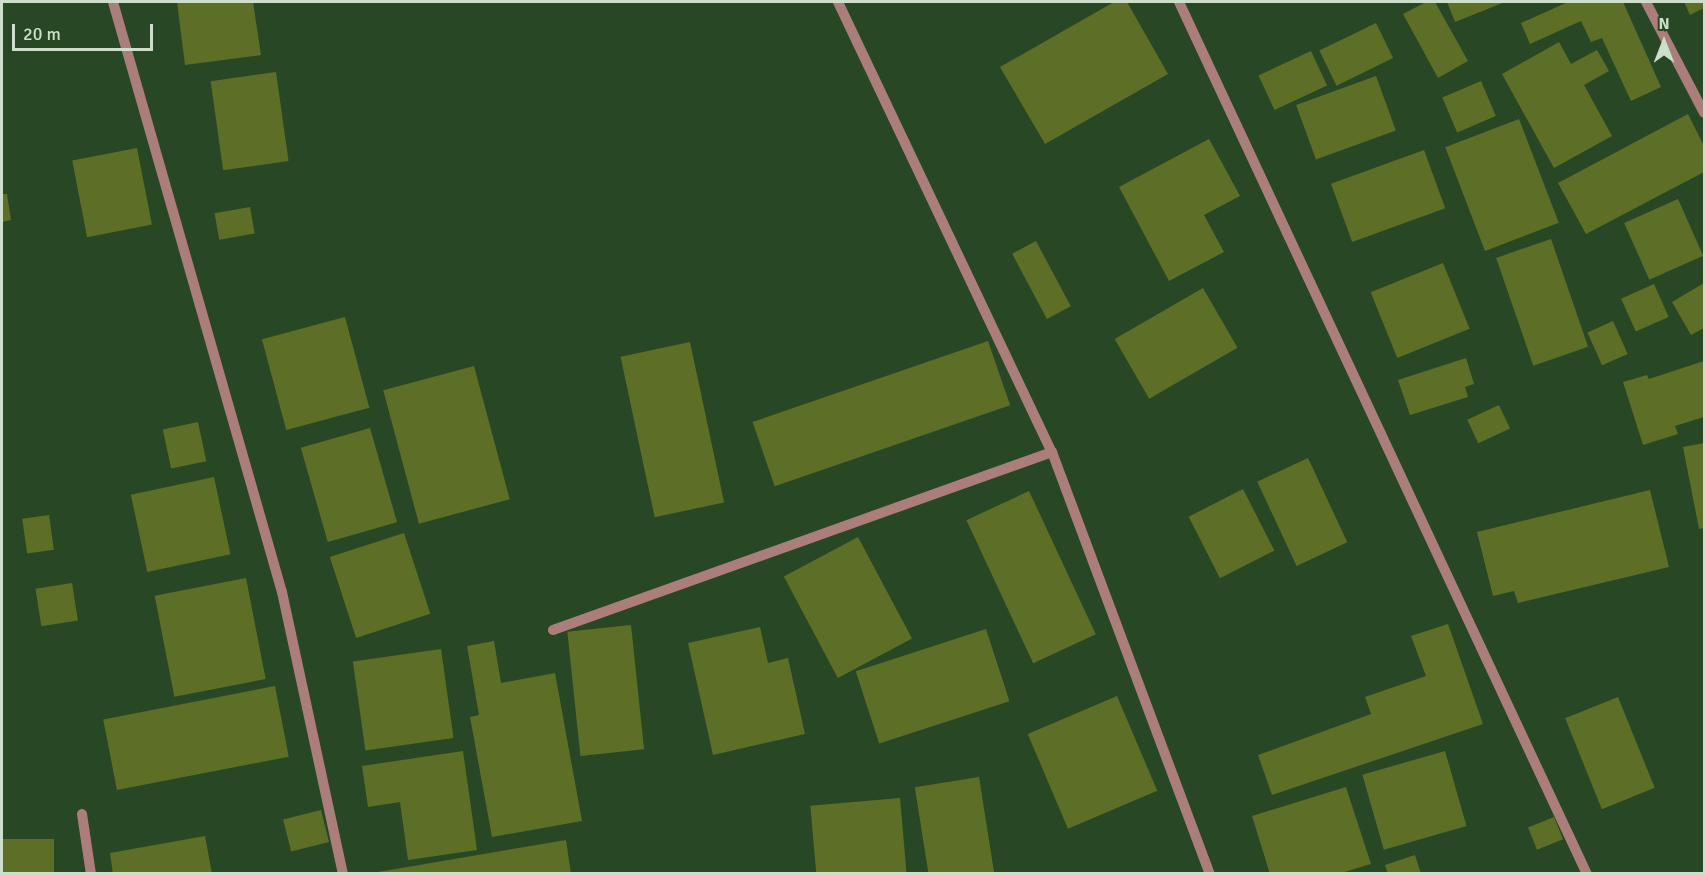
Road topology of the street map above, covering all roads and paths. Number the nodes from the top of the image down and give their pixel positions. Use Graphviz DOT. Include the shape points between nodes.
graph roads {
  1 [pos="113,2"];
  2 [pos="838,2"];
  3 [pos="1179,2"];
  4 [pos="1646,2"];
  5 [pos="1704,113"];
  6 [pos="1052,452"];
  7 [pos="553,630"];
  8 [pos="82,814"];
  9 [pos="91,873"];
  10 [pos="343,873"];
  11 [pos="1210,873"];
  12 [pos="1587,873"];
  1 -- 10 [label="street" via="282,592"];
  2 -- 6 [label="street"];
  3 -- 12 [label="street"];
  4 -- 5 [label="street"];
  6 -- 7 [label="street"];
  6 -- 11 [label="street"];
  8 -- 9 [label="street"];
}
